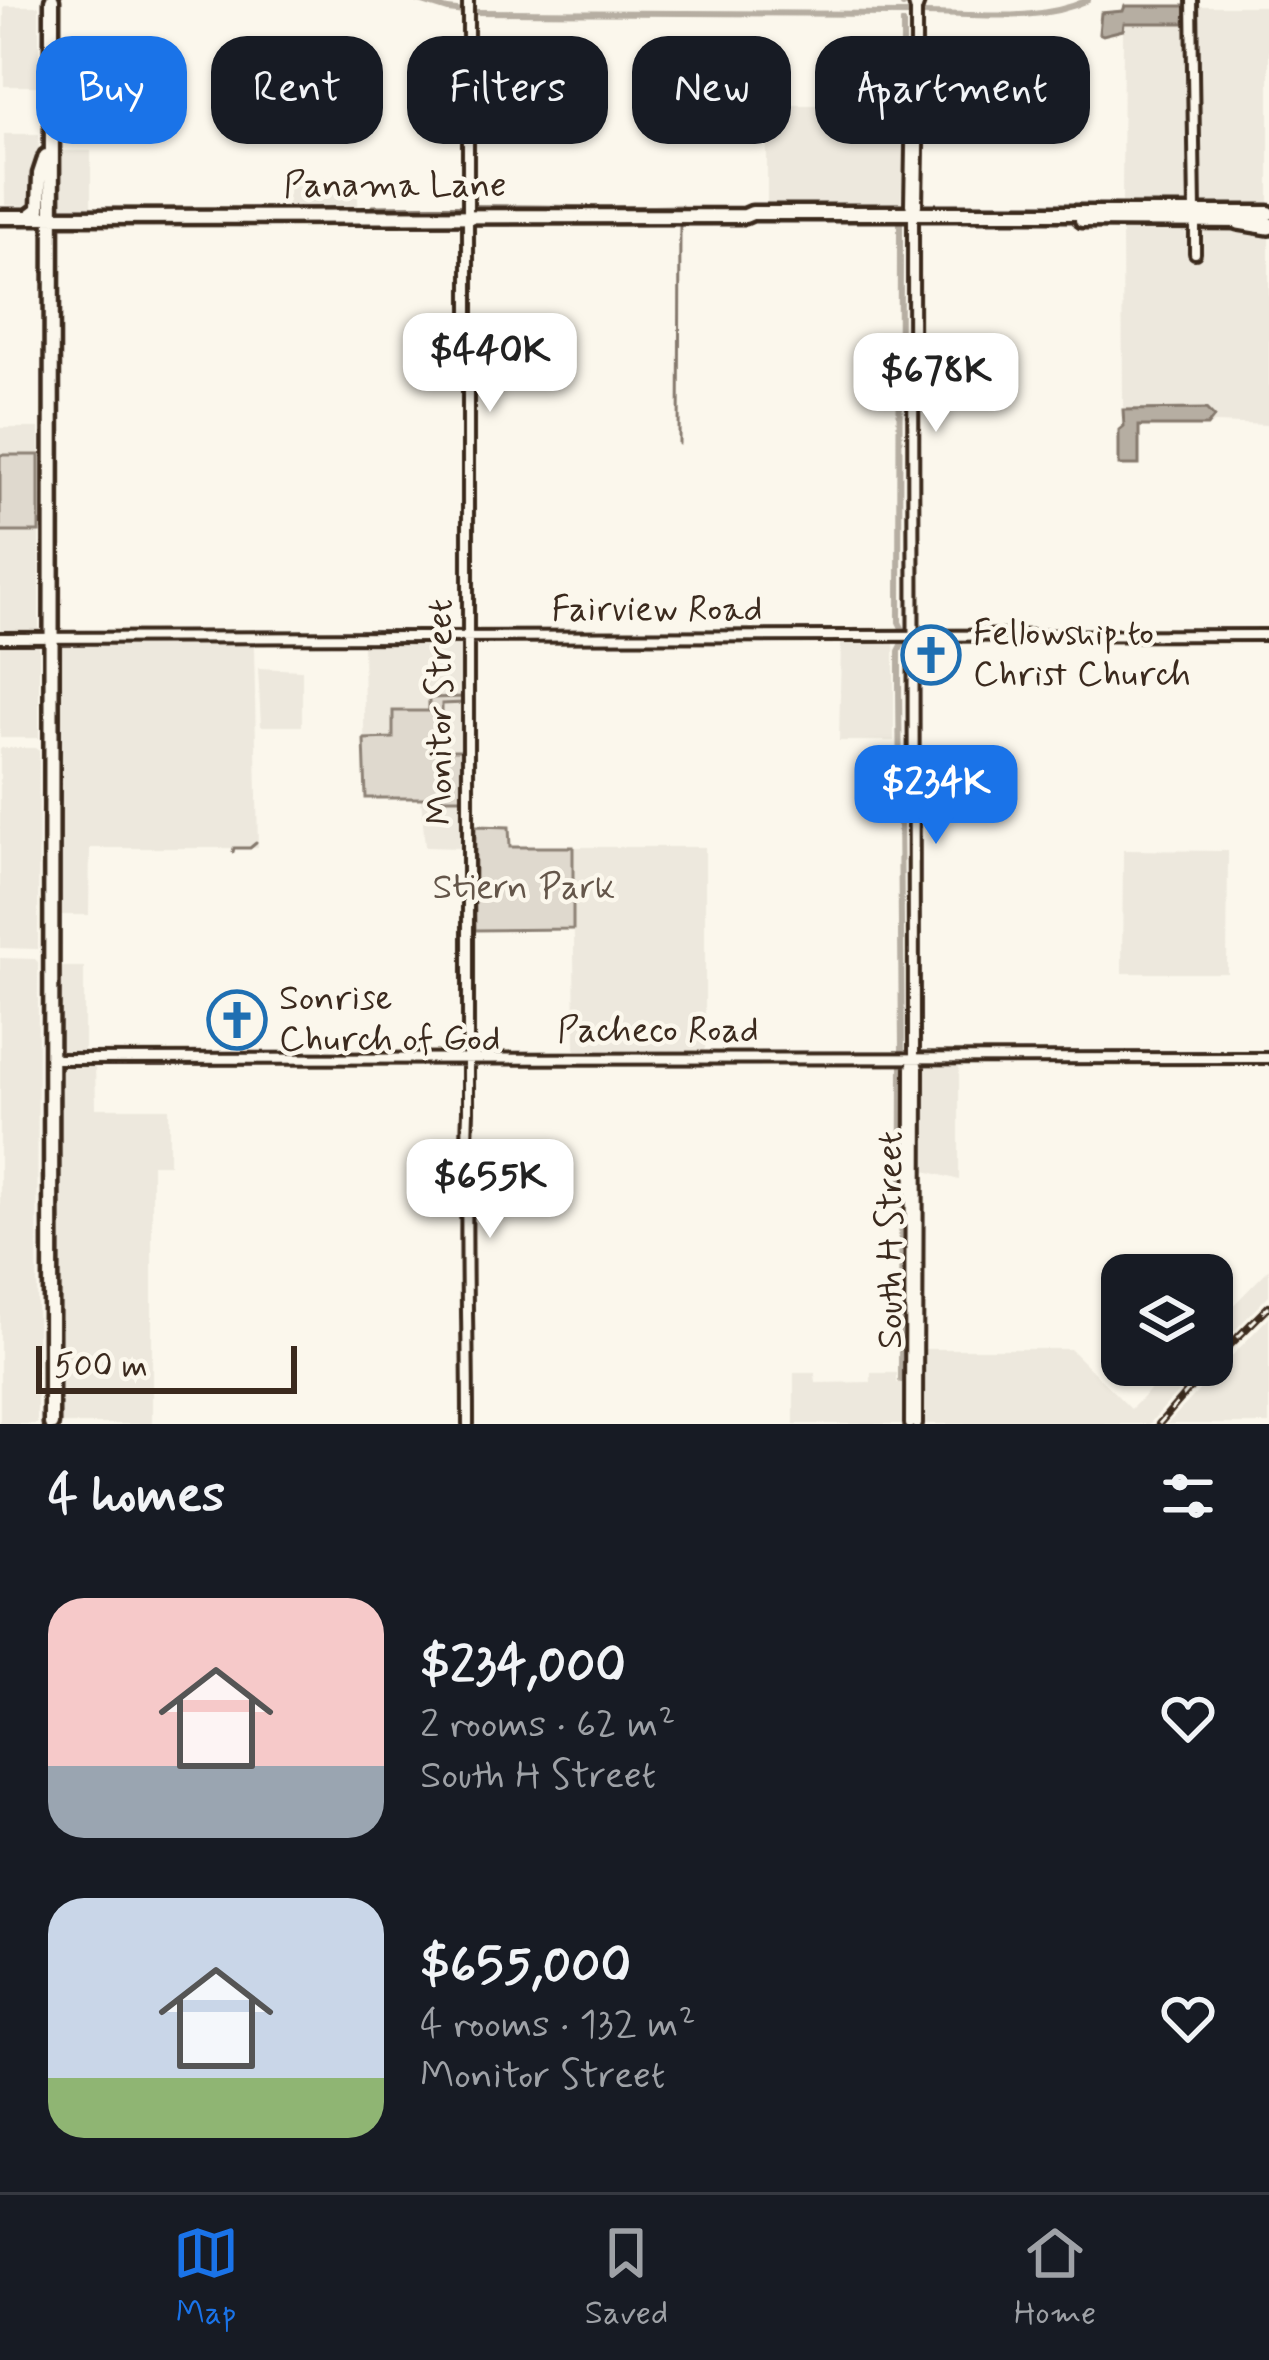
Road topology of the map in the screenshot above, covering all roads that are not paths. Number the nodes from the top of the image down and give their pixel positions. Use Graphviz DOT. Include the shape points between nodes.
graph roads {
  1 [pos="49,0"];
  2 [pos="468,0"];
  3 [pos="916,0"];
  4 [pos="1192,0"];
  5 [pos="916,36"];
  6 [pos="914,144"];
  7 [pos="916,144"];
  8 [pos="915,153"];
  9 [pos="48,166"];
  10 [pos="1161,212"];
  11 [pos="469,216"];
  12 [pos="913,216"];
  13 [pos="1044,216"];
  14 [pos="0,217"];
  15 [pos="25,217"];
  16 [pos="49,217"];
  17 [pos="1195,217"];
  18 [pos="1269,220"];
  19 [pos="1129,221"];
  20 [pos="1239,221"];
  21 [pos="1195,253"];
  22 [pos="49,438"];
  23 [pos="1269,635"];
  24 [pos="914,636"];
  25 [pos="468,637"];
  26 [pos="0,638"];
  27 [pos="49,638"];
  28 [pos="45,695"];
  29 [pos="52,738"];
  30 [pos="46,796"];
  31 [pos="52,837"];
  32 [pos="48,956"];
  33 [pos="914,1057"];
  34 [pos="468,1058"];
  35 [pos="1269,1058"];
  36 [pos="50,1059"];
  37 [pos="911,1106"];
  38 [pos="918,1134"];
  39 [pos="911,1178"];
  40 [pos="919,1210"];
  41 [pos="45,1216"];
  42 [pos="51,1248"];
  43 [pos="45,1273"];
  44 [pos="51,1306"];
  45 [pos="45,1329"];
  46 [pos="51,1362"];
  47 [pos="910,1378"];
  48 [pos="917,1405"];
  49 [pos="49,1423"];
  50 [pos="468,1424"];
  51 [pos="914,1424"];
  1 -- 9 [label="main road"];
  1 -- 9 [label="main road"];
  2 -- 11 [label="street, Monitor Street"];
  3 -- 5 [label="street, South H Street"];
  4 -- 17 [label="street"];
  6 -- 8 [label="street, South H Street"];
  7 -- 8 [label="street, South H Street"];
  8 -- 12 [label="street, South H Street"];
  8 -- 12 [label="street, South H Street"];
  9 -- 15 [label="main road" via="40,174 39,209"];
  9 -- 16 [label="main road"];
  10 -- 13 [label="main road, Panama Lane"];
  10 -- 17 [label="main road, Panama Lane"];
  10 -- 19 [label="main road"];
  11 -- 12 [label="main road, Panama Lane"];
  11 -- 16 [label="main road, Panama Lane"];
  11 -- 25 [label="street, Monitor Street"];
  12 -- 13 [label="main road, Panama Lane"];
  12 -- 13 [label="main road, Panama Lane"];
  12 -- 24 [label="street, South H Street"];
  13 -- 19 [label="main road, Panama Lane"];
  14 -- 15 [label="main road, Panama Lane"];
  15 -- 16 [label="main road, Panama Lane"];
  16 -- 22 [label="main road"];
  16 -- 22 [label="main road"];
  17 -- 18 [label="main road, Panama Lane"];
  17 -- 19 [label="main road, Panama Lane"];
  17 -- 20 [label="main road, Panama Lane"];
  17 -- 21 [label="street"];
  18 -- 20 [label="highway"];
  22 -- 27 [label="main road"];
  22 -- 27 [label="main road"];
  23 -- 24 [label="street, Fairview Road"];
  24 -- 25 [label="street, Fairview Road"];
  24 -- 33 [label="street, South H Street"];
  25 -- 27 [label="street, Fairview Road"];
  25 -- 34 [label="street, Monitor Street"];
  26 -- 27 [label="street, Fairview Road"];
  27 -- 28 [label="main road"];
  27 -- 29 [label="main road"];
  28 -- 29 [label="main road"];
  28 -- 30 [label="main road"];
  29 -- 31 [label="main road"];
  30 -- 31 [label="main road"];
  30 -- 32 [label="main road"];
  31 -- 32 [label="main road"];
  32 -- 36 [label="main road"];
  32 -- 41 [label="main road"];
  33 -- 34 [label="street, Pacheco Road"];
  33 -- 35 [label="street, Pacheco Road"];
  33 -- 37 [label="street, South H Street"];
  33 -- 38 [label="street, South H Street"];
  34 -- 36 [label="street, Pacheco Road"];
  34 -- 50 [label="street, Monitor Street"];
  36 -- 42 [label="main road"];
  37 -- 38 [label="street"];
  37 -- 39 [label="street, South H Street"];
  38 -- 40 [label="street, South H Street"];
  39 -- 40 [label="street"];
  39 -- 47 [label="street, South H Street"];
  40 -- 48 [label="street, South H Street"];
  41 -- 42 [label="main road"];
  41 -- 43 [label="main road"];
  42 -- 44 [label="main road"];
  43 -- 44 [label="main road"];
  43 -- 45 [label="main road"];
  44 -- 46 [label="main road"];
  45 -- 46 [label="main road"];
  45 -- 49 [label="main road"];
  46 -- 49 [label="main road"];
  47 -- 48 [label="street"];
  47 -- 51 [label="street, South H Street"];
  48 -- 51 [label="street, South H Street"];
}
